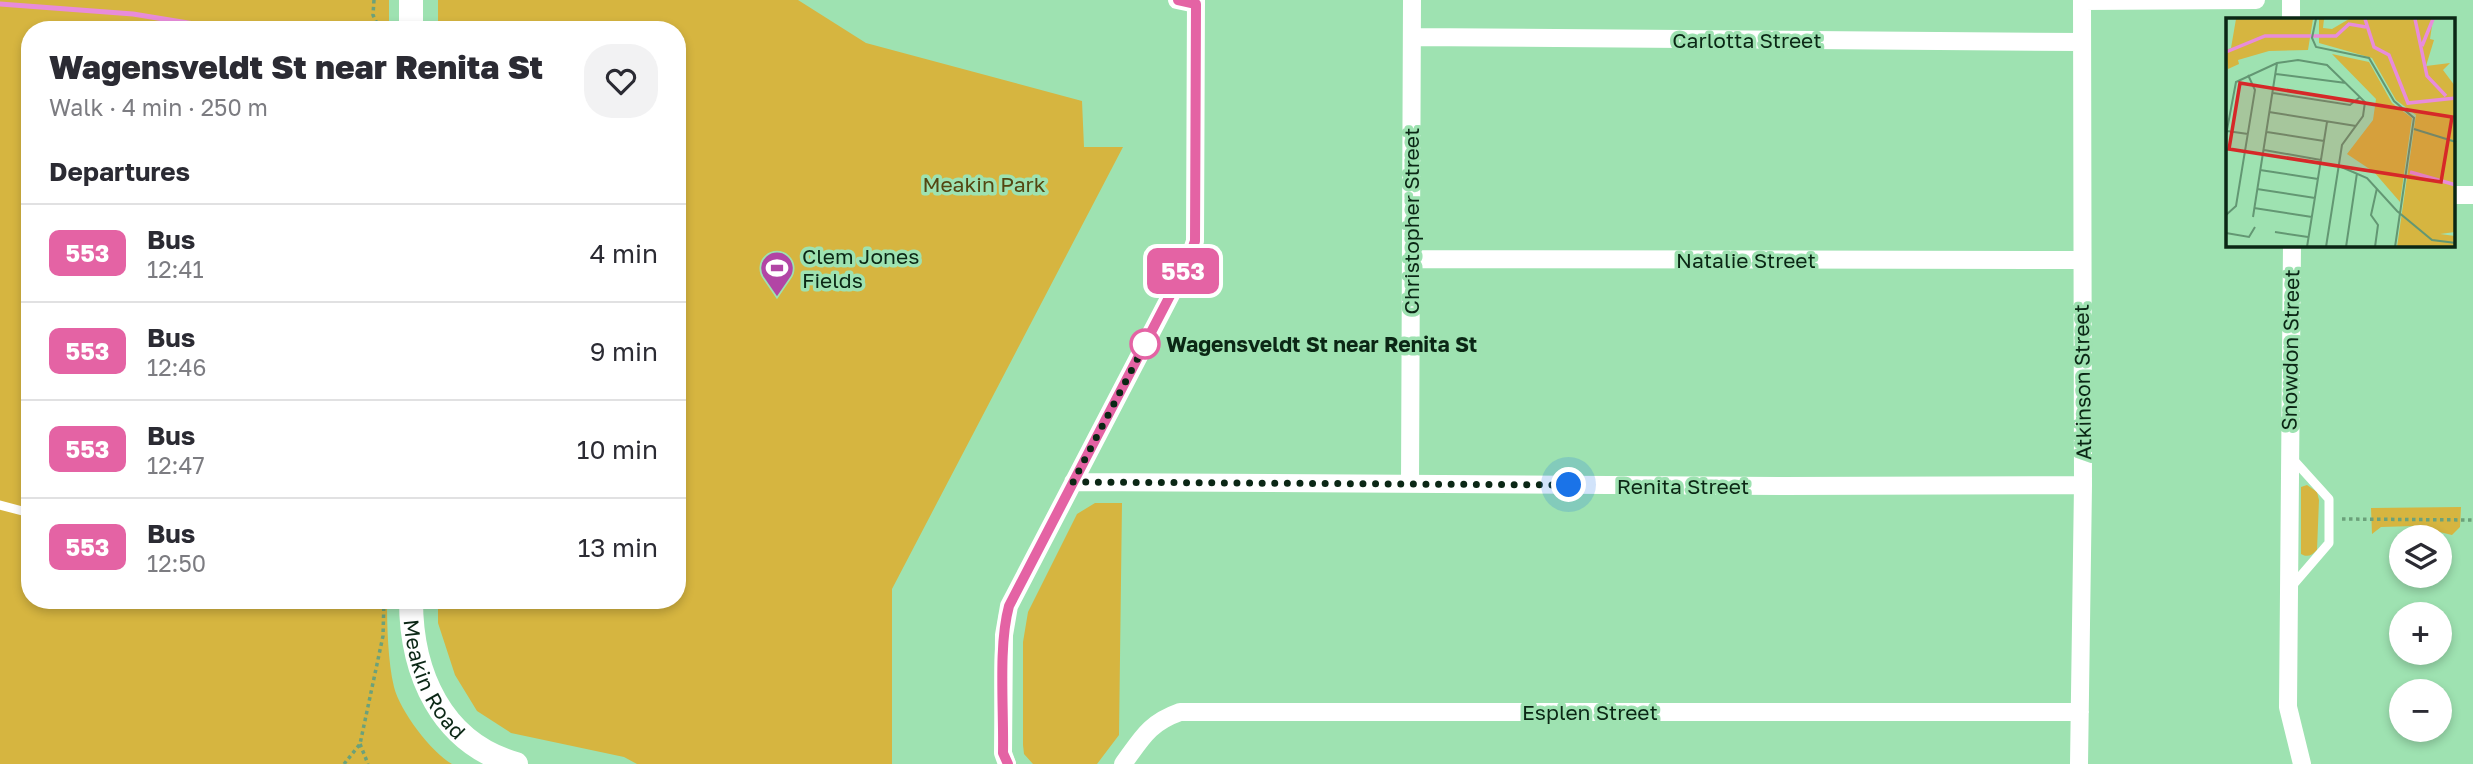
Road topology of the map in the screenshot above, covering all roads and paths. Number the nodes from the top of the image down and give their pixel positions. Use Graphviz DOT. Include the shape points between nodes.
graph roads {
  1 [pos="374,0"];
  2 [pos="411,0"];
  3 [pos="1177,0"];
  4 [pos="1412,0"];
  5 [pos="2256,0"];
  6 [pos="2291,0"];
  7 [pos="2082,1"];
  8 [pos="1196,2"];
  9 [pos="2291,18"];
  10 [pos="376,21"];
  11 [pos="411,21"];
  12 [pos="1412,37"];
  13 [pos="2082,42"];
  14 [pos="2292,247"];
  15 [pos="1411,259"];
  16 [pos="2081,261"];
  17 [pos="2289,455"];
  18 [pos="1073,482"];
  19 [pos="1410,484"];
  20 [pos="2084,485"];
  21 [pos="0,505"];
  22 [pos="21,511"];
  23 [pos="2329,519"];
  24 [pos="2473,520"];
  25 [pos="2288,590"];
  26 [pos="384,609"];
  27 [pos="411,609"];
  28 [pos="2080,712"];
  29 [pos="360,744"];
  30 [pos="344,764"];
  31 [pos="368,764"];
  32 [pos="516,764"];
  33 [pos="1007,764"];
  34 [pos="1123,764"];
  35 [pos="2079,764"];
  36 [pos="2302,764"];
  1 -- 10 [label="path"];
  2 -- 11 [label="street"];
  3 -- 8 [label="street"];
  4 -- 12 [label="street, Christopher Street"];
  5 -- 7 [label="street"];
  6 -- 9 [label="street"];
  7 -- 13 [label="street, Atkinson Street"];
  8 -- 18 [label="street" via="1195,241"];
  12 -- 13 [label="street, Carlotta Street"];
  12 -- 15 [label="street, Christopher Street"];
  13 -- 16 [label="street, Atkinson Street"];
  14 -- 17 [label="street, Snowdon Street"];
  15 -- 16 [label="street, Natalie Street"];
  15 -- 19 [label="street, Christopher Street"];
  16 -- 20 [label="street, Atkinson Street"];
  17 -- 23 [label="lane, Snowdon Street" via="2329,499"];
  17 -- 25 [label="street, Snowdon Street"];
  18 -- 19 [label="street, Renita Street"];
  18 -- 33 [label="street" via="1005,621 1003,753"];
  19 -- 20 [label="street, Renita Street"];
  20 -- 28 [label="street, Atkinson Street"];
  21 -- 22 [label="lane"];
  23 -- 24 [label="path"];
  23 -- 25 [label="lane" via="2329,543"];
  25 -- 36 [label="street, Snowdon Street" via="2288,707"];
  26 -- 29 [label="path" via="383,636"];
  27 -- 32 [label="street, Meakin Road" via="422,678 441,712 468,741"];
  28 -- 34 [label="street, Esplen Street" via="1180,712 1161,719"];
  28 -- 35 [label="street, Atkinson Street"];
  29 -- 30 [label="path"];
  29 -- 31 [label="path"];
}
